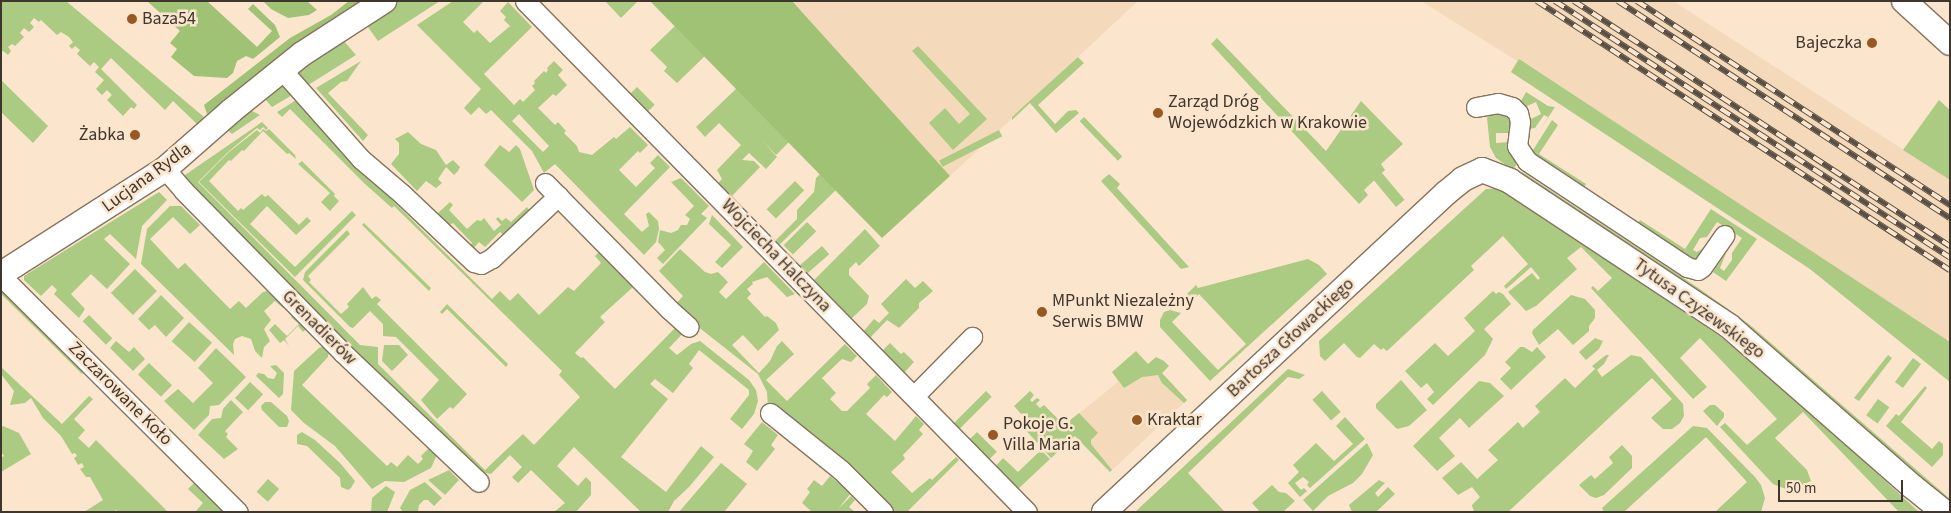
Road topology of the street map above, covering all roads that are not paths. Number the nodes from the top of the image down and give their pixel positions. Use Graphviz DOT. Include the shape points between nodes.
graph roads {
  1 [pos="384,1"];
  2 [pos="526,1"];
  3 [pos="1907,2"];
  4 [pos="1950,43"];
  5 [pos="282,70"];
  6 [pos="1476,106"];
  7 [pos="165,169"];
  8 [pos="1482,170"];
  9 [pos="1724,235"];
  10 [pos="1,275"];
  11 [pos="689,327"];
  12 [pos="972,337"];
  13 [pos="914,396"];
  14 [pos="770,413"];
  15 [pos="479,482"];
  16 [pos="238,512"];
  17 [pos="883,512"];
  18 [pos="1027,512"];
  19 [pos="1104,512"];
  20 [pos="1944,512"];
  1 -- 5 [label="street, Lucjana Rydla"];
  2 -- 13 [label="street, Wojciecha Halczyna"];
  3 -- 4 [label="street"];
  5 -- 7 [label="street, Lucjana Rydla"];
  5 -- 11 [label="street" via="361,159 474,262 481,264 492,258 551,189"];
  6 -- 9 [label="street" via="1498,103 1512,107 1520,122 1517,146 1528,160 1687,267 1698,270 1702,267"];
  7 -- 10 [label="street, Lucjana Rydla"];
  7 -- 15 [label="street, Grenadierów" via="343,353"];
  8 -- 19 [label="street, Bartosza Głowackiego" via="1462,179 1446,193"];
  8 -- 20 [label="street, Tytusa Czyżewskiego" via="1510,181 1730,326"];
  10 -- 16 [label="street, Zaczarowane Koło"];
  12 -- 13 [label="street"];
  13 -- 18 [label="street, Wojciecha Halczyna"];
  14 -- 17 [label="street" via="841,470"];
}
